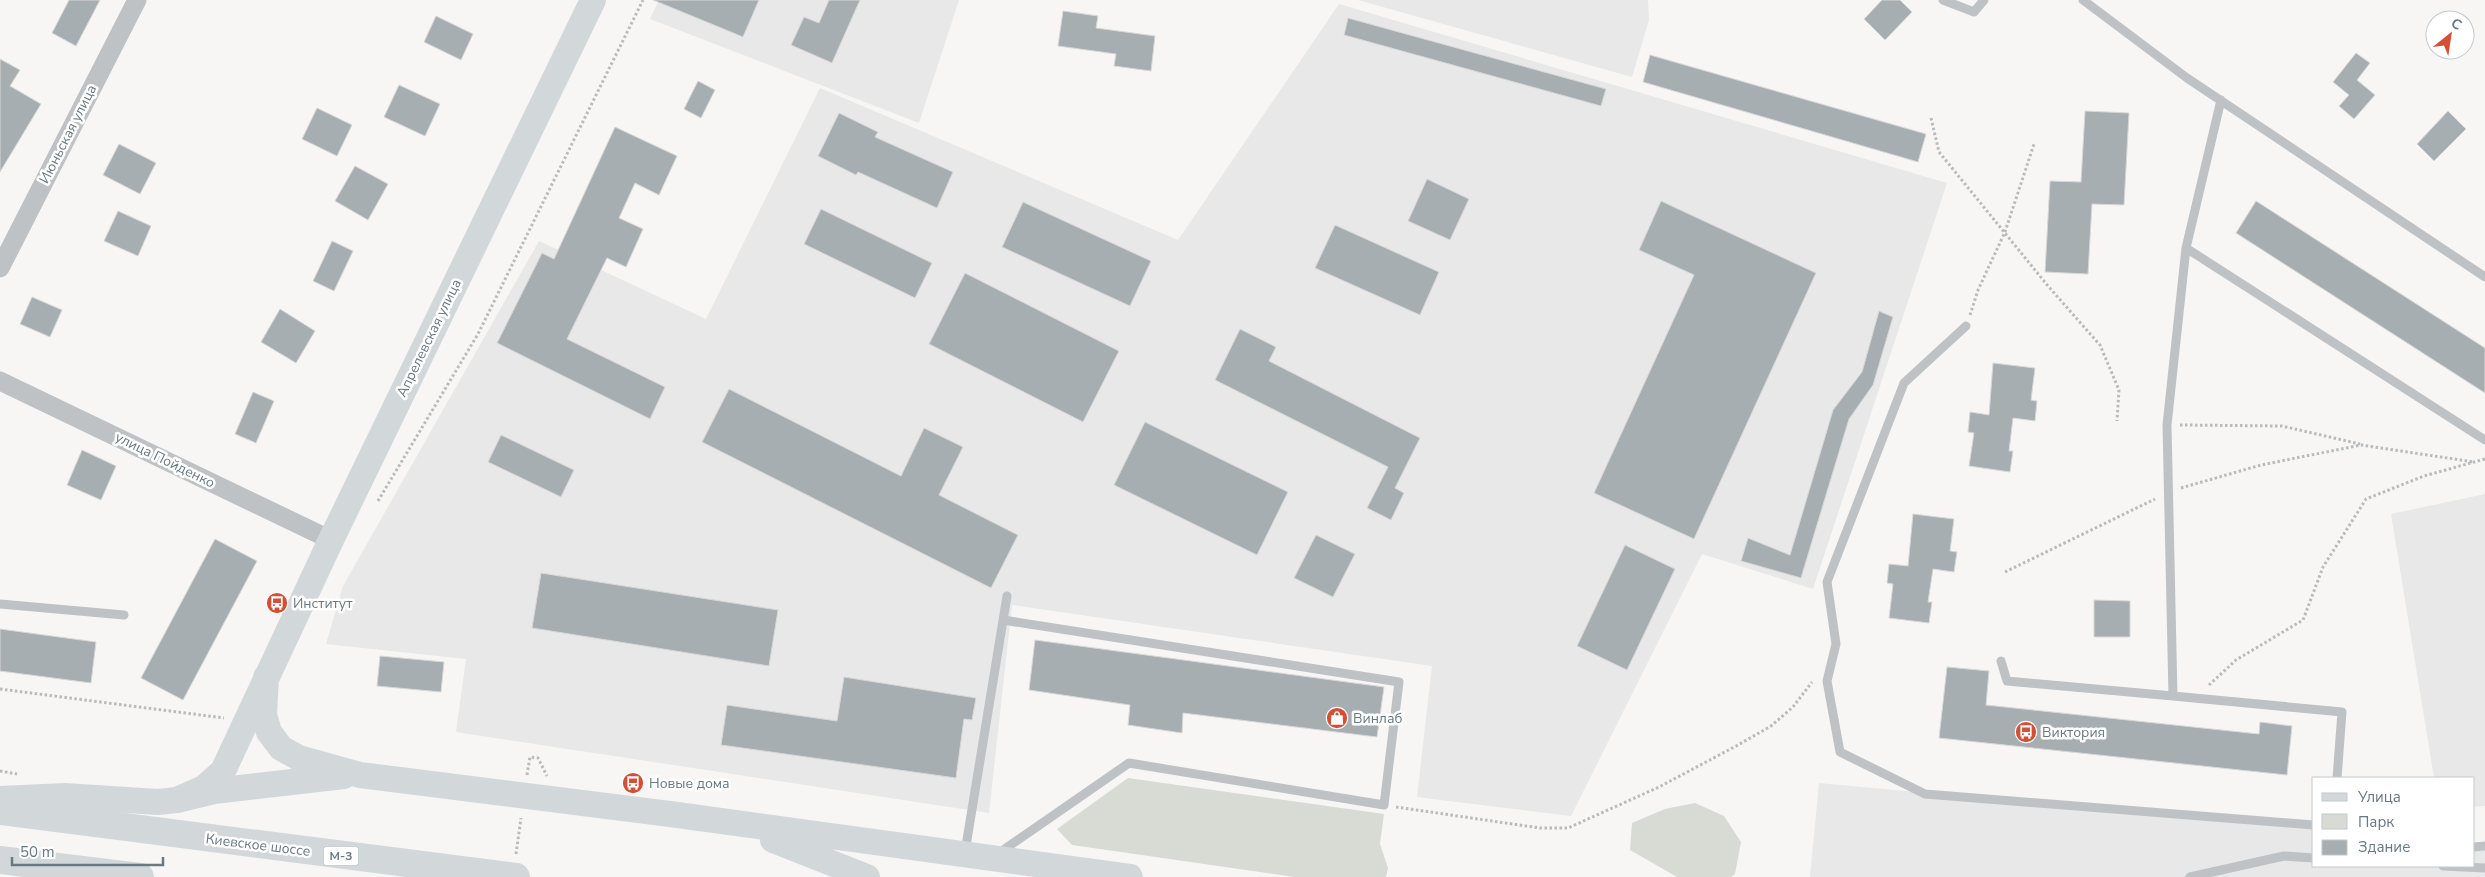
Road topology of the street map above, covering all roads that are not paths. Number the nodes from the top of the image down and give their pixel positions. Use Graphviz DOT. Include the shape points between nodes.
graph roads {
  1 [pos="137,0"];
  2 [pos="593,0"];
  3 [pos="1943,0"];
  4 [pos="1984,0"];
  5 [pos="2083,0"];
  6 [pos="2220,100"];
  7 [pos="2186,248"];
  8 [pos="0,268"];
  9 [pos="2485,277"];
  10 [pos="1966,326"];
  11 [pos="0,381"];
  12 [pos="2485,440"];
  13 [pos="331,540"];
  14 [pos="1007,596"];
  15 [pos="0,604"];
  16 [pos="124,615"];
  17 [pos="1003,620"];
  18 [pos="2002,661"];
  19 [pos="266,677"];
  20 [pos="2173,696"];
  21 [pos="360,775"];
  22 [pos="2337,777"];
  23 [pos="0,799"];
  24 [pos="177,800"];
  25 [pos="0,811"];
  26 [pos="670,814"];
  27 [pos="2312,825"];
  28 [pos="974,857"];
  29 [pos="2312,858"];
  30 [pos="0,860"];
  31 [pos="2464,867"];
  32 [pos="2485,868"];
  33 [pos="140,877"];
  34 [pos="516,877"];
  35 [pos="867,877"];
  36 [pos="1130,877"];
  37 [pos="2190,877"];
  1 -- 8 [label="street, Июньская улица"];
  2 -- 13 [label="main road, Апрелевская улица"];
  3 -- 4 [label="lane" via="1974,12"];
  5 -- 6 [label="lane"];
  6 -- 7 [label="lane"];
  6 -- 9 [label="lane"];
  7 -- 12 [label="lane"];
  7 -- 20 [label="lane" via="2167,425"];
  10 -- 27 [label="lane" via="1904,382 1827,582 1836,644 1827,681 1840,752 1925,794"];
  11 -- 13 [label="street, улица Пойденко"];
  13 -- 19 [label="main road, Апрелевская улица"];
  14 -- 17 [label="lane"];
  15 -- 16 [label="lane"];
  17 -- 28 [label="lane"];
  17 -- 28 [label="lane" via="1399,682 1384,805 1129,763 997,854"];
  18 -- 20 [label="lane" via="2007,681"];
  19 -- 21 [label="main road" via="264,715 269,732 281,748 298,758"];
  19 -- 24 [label="main road, Апрелевская улица" via="223,771 204,788"];
  20 -- 22 [label="lane" via="2342,712"];
  21 -- 24 [label="main road" via="214,791"];
  21 -- 26 [label="main road"];
  23 -- 24 [label="main road" via="65,796 136,802"];
  25 -- 34 [label="highway, Киевское шоссе / М-3"];
  26 -- 28 [label="main road"];
  26 -- 35 [label="main road" via="786,844"];
  28 -- 36 [label="main road"];
  29 -- 37 [label="lane" via="2284,856"];
  30 -- 33 [label="highway"];
  31 -- 32 [label="lane"];
}
